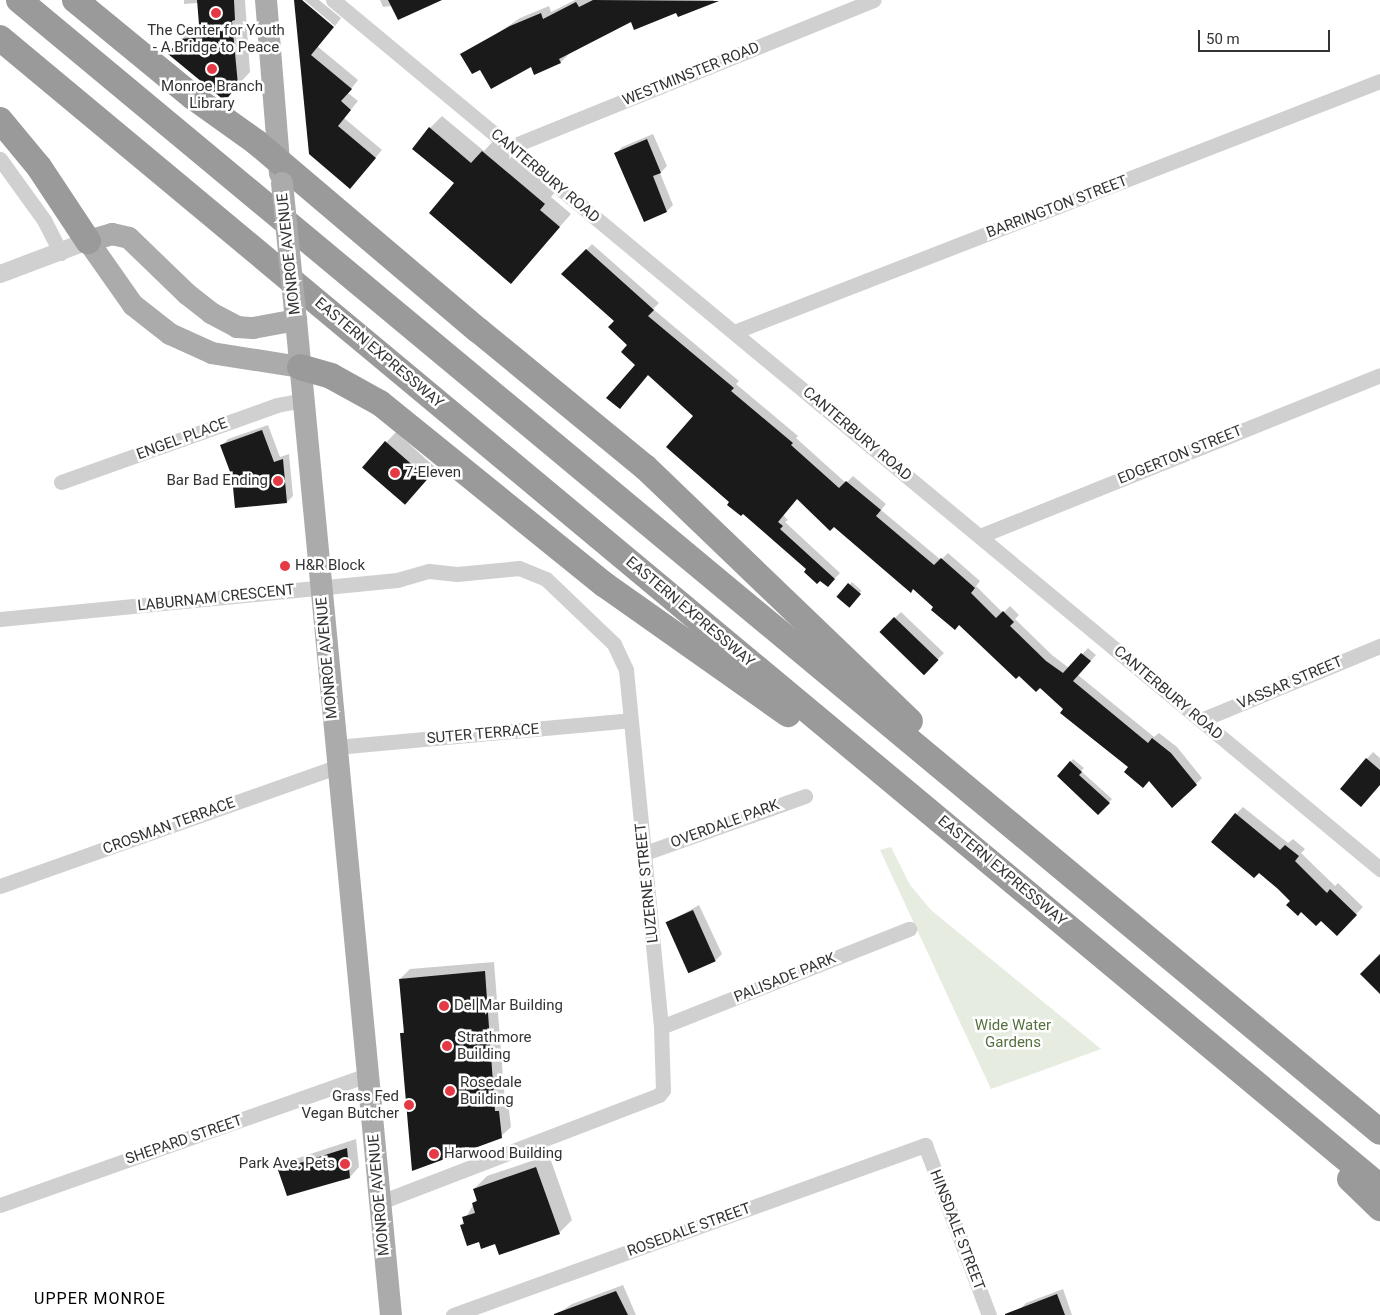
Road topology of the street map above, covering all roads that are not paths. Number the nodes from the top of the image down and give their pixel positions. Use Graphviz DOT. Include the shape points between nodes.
graph roads {
  1 [pos="19,0"];
  2 [pos="75,0"];
  3 [pos="266,0"];
  4 [pos="333,0"];
  5 [pos="873,0"];
  6 [pos="0,38"];
  7 [pos="1380,81"];
  8 [pos="0,120"];
  9 [pos="510,147"];
  10 [pos="0,160"];
  11 [pos="280,173"];
  12 [pos="88,241"];
  13 [pos="61,253"];
  14 [pos="0,274"];
  15 [pos="296,320"];
  16 [pos="734,332"];
  17 [pos="300,367"];
  18 [pos="1380,375"];
  19 [pos="303,400"];
  20 [pos="61,482"];
  21 [pos="980,536"];
  22 [pos="321,588"];
  23 [pos="0,619"];
  24 [pos="1380,646"];
  25 [pos="626,670"];
  26 [pos="630,720"];
  27 [pos="1201,720"];
  28 [pos="337,757"];
  29 [pos="805,796"];
  30 [pos="948,826"];
  31 [pos="645,853"];
  32 [pos="1059,866"];
  33 [pos="1380,869"];
  34 [pos="0,886"];
  35 [pos="909,929"];
  36 [pos="661,1027"];
  37 [pos="1245,1074"];
  38 [pos="368,1075"];
  39 [pos="1380,1132"];
  40 [pos="925,1145"];
  41 [pos="1380,1187"];
  42 [pos="380,1202"];
  43 [pos="0,1205"];
  44 [pos="1380,1208"];
  45 [pos="390,1315"];
  46 [pos="453,1315"];
  47 [pos="989,1315"];
  1 -- 32 [label="highway"];
  2 -- 11 [label="highway"];
  3 -- 11 [label="main road, MONROE AVENUE"];
  4 -- 9 [label="street, CANTERBURY ROAD"];
  5 -- 9 [label="street, WESTMINSTER ROAD"];
  6 -- 30 [label="highway, EASTERN EXPRESSWAY"];
  7 -- 16 [label="street, BARRINGTON STREET"];
  8 -- 12 [label="highway" via="39,167"];
  9 -- 16 [label="street, CANTERBURY ROAD"];
  10 -- 13 [label="street" via="44,220"];
  11 -- 15 [label="main road, MONROE AVENUE, bridge"];
  11 -- 32 [label="highway" via="646,467"];
  12 -- 13 [label="street"];
  12 -- 15 [label="main road" via="112,234 134,241 187,294 211,313 237,326 253,328"];
  12 -- 17 [label="main road" via="133,305 170,334 212,353"];
  13 -- 14 [label="street"];
  15 -- 17 [label="main road, MONROE AVENUE"];
  16 -- 21 [label="street, CANTERBURY ROAD"];
  17 -- 19 [label="main road, MONROE AVENUE"];
  17 -- 30 [label="highway" via="341,380 380,403 605,585"];
  18 -- 21 [label="street, EDGERTON STREET"];
  19 -- 20 [label="street, ENGEL PLACE" via="278,405"];
  19 -- 22 [label="main road, MONROE AVENUE"];
  21 -- 27 [label="street, CANTERBURY ROAD"];
  22 -- 23 [label="street, LABURNAM CRESCENT"];
  22 -- 25 [label="street, LABURNAM CRESCENT" via="397,580 410,574 512,568 533,571 552,584 609,637"];
  22 -- 28 [label="main road, MONROE AVENUE"];
  24 -- 27 [label="street, VASSAR STREET"];
  25 -- 26 [label="street, LUZERNE STREET"];
  26 -- 28 [label="street, SUTER TERRACE"];
  26 -- 31 [label="street, LUZERNE STREET"];
  27 -- 33 [label="street, CANTERBURY ROAD"];
  28 -- 34 [label="street, CROSMAN TERRACE"];
  28 -- 38 [label="main road, MONROE AVENUE"];
  29 -- 31 [label="street, OVERDALE PARK"];
  30 -- 37 [label="highway, EASTERN EXPRESSWAY"];
  31 -- 36 [label="street, LUZERNE STREET"];
  32 -- 39 [label="highway"];
  35 -- 36 [label="street, PALISADE PARK"];
  36 -- 42 [label="street, LUZERNE STREET" via="664,1084 659,1096"];
  37 -- 41 [label="highway, EASTERN EXPRESSWAY"];
  37 -- 44 [label="highway"];
  38 -- 42 [label="main road, MONROE AVENUE"];
  38 -- 43 [label="street, SHEPARD STREET"];
  40 -- 46 [label="street, ROSEDALE STREET"];
  40 -- 47 [label="street, HINSDALE STREET"];
  42 -- 45 [label="main road, MONROE AVENUE"];
}
